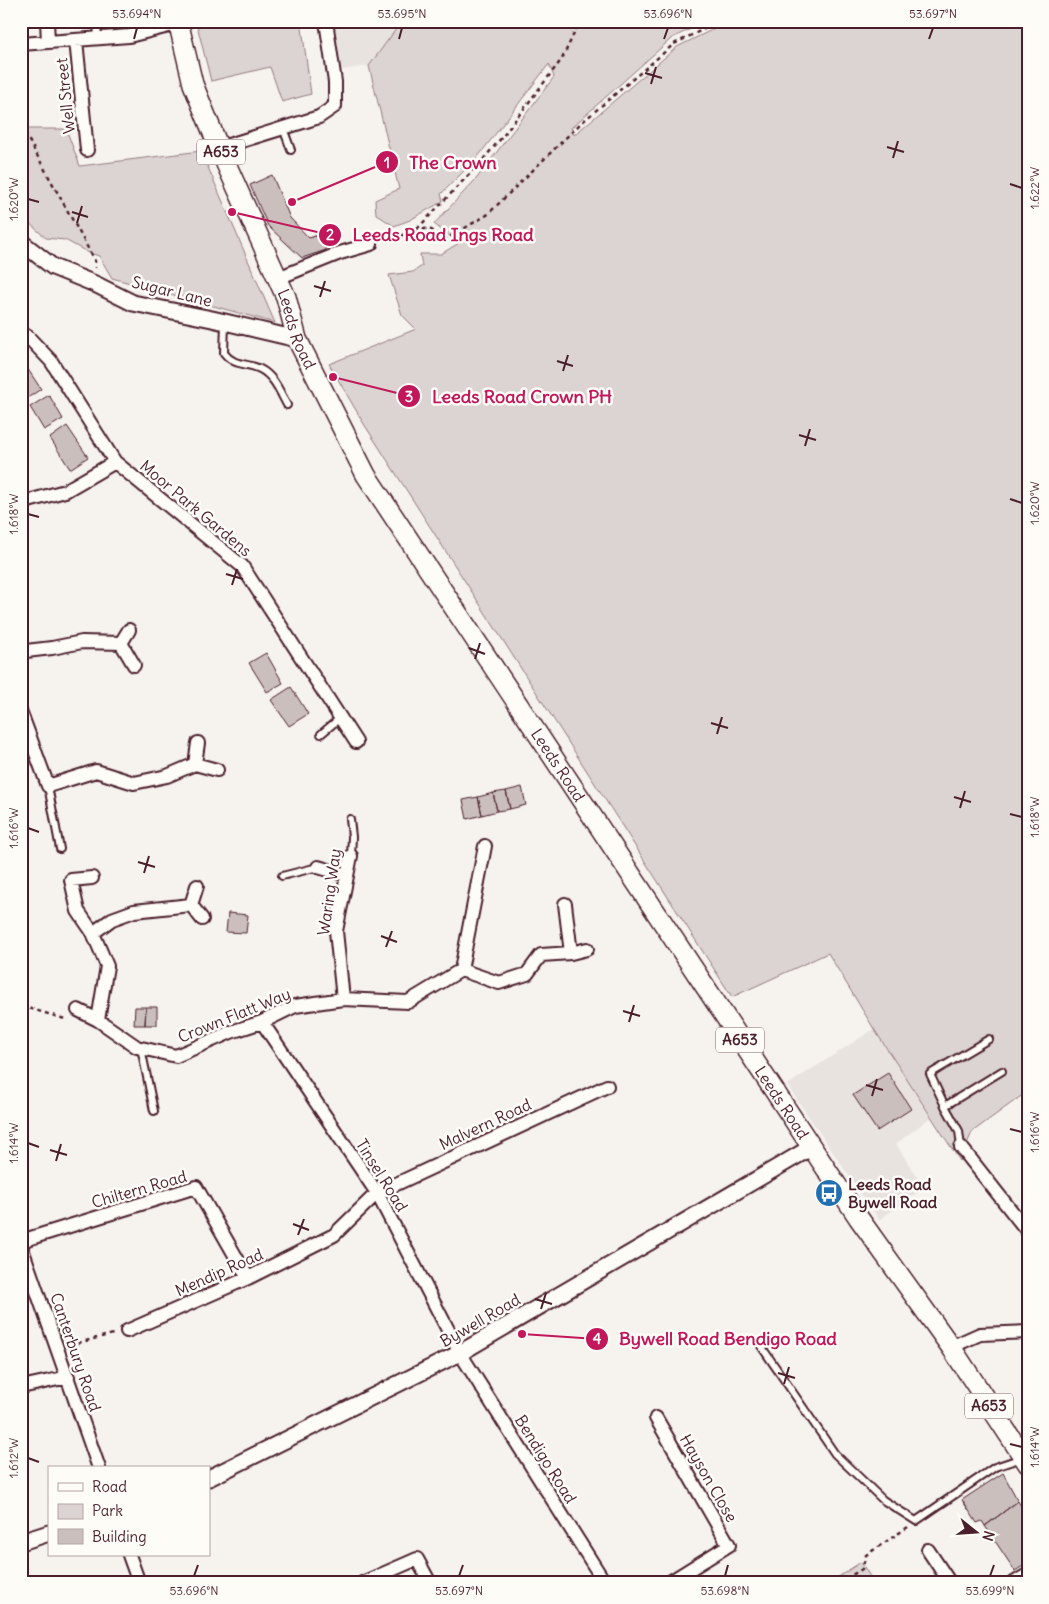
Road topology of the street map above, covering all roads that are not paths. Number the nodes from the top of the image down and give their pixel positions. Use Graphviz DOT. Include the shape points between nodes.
graph roads {
  1 [pos="47,21"];
  2 [pos="97,21"];
  3 [pos="326,21"];
  4 [pos="177,22"];
  5 [pos="98,38"];
  6 [pos="76,40"];
  7 [pos="48,42"];
  8 [pos="21,44"];
  9 [pos="283,128"];
  10 [pos="219,148"];
  11 [pos="87,150"];
  12 [pos="291,150"];
  13 [pos="21,242"];
  14 [pos="370,244"];
  15 [pos="278,278"];
  16 [pos="225,322"];
  17 [pos="21,334"];
  18 [pos="297,339"];
  19 [pos="287,405"];
  20 [pos="115,462"];
  21 [pos="21,503"];
  22 [pos="130,630"];
  23 [pos="121,644"];
  24 [pos="21,654"];
  25 [pos="134,665"];
  26 [pos="21,713"];
  27 [pos="340,718"];
  28 [pos="321,734"];
  29 [pos="356,742"];
  30 [pos="198,743"];
  31 [pos="195,764"];
  32 [pos="217,770"];
  33 [pos="48,786"];
  34 [pos="350,819"];
  35 [pos="485,846"];
  36 [pos="60,849"];
  37 [pos="351,856"];
  38 [pos="318,868"];
  39 [pos="346,875"];
  40 [pos="282,876"];
  41 [pos="92,878"];
  42 [pos="197,886"];
  43 [pos="565,904"];
  44 [pos="191,905"];
  45 [pos="202,919"];
  46 [pos="93,933"];
  47 [pos="587,949"];
  48 [pos="571,953"];
  49 [pos="462,970"];
  50 [pos="343,999"];
  51 [pos="78,1010"];
  52 [pos="98,1020"];
  53 [pos="262,1022"];
  54 [pos="989,1039"];
  55 [pos="141,1048"];
  56 [pos="1002,1070"];
  57 [pos="607,1086"];
  58 [pos="945,1106"];
  59 [pos="154,1111"];
  60 [pos="812,1147"];
  61 [pos="961,1147"];
  62 [pos="377,1193"];
  63 [pos="1028,1232"];
  64 [pos="21,1241"];
  65 [pos="21,1246"];
  66 [pos="248,1278"];
  67 [pos="127,1330"];
  68 [pos="1028,1332"];
  69 [pos="759,1343"];
  70 [pos="951,1347"];
  71 [pos="460,1353"];
  72 [pos="68,1377"];
  73 [pos="21,1387"];
  74 [pos="656,1418"];
  75 [pos="1026,1461"];
  76 [pos="98,1466"];
  77 [pos="210,1478"];
  78 [pos="48,1533"];
  79 [pos="21,1542"];
  80 [pos="928,1550"];
  81 [pos="129,1556"];
  82 [pos="1028,1571"];
  83 [pos="138,1583"];
  84 [pos="362,1583"];
  85 [pos="430,1583"];
  86 [pos="605,1583"];
  87 [pos="668,1583"];
  88 [pos="950,1583"];
  89 [pos="1008,1583"];
  1 -- 7 [label="street"];
  2 -- 5 [label="lane"];
  3 -- 9 [label="street" via="335,82 335,106 319,117"];
  4 -- 5 [label="street" via="129,36"];
  4 -- 10 [label="main road, Leeds Road / A653" via="193,84"];
  5 -- 6 [label="street"];
  6 -- 7 [label="street"];
  6 -- 11 [label="street, Well Street"];
  7 -- 8 [label="street"];
  9 -- 10 [label="street"];
  9 -- 12 [label="lane"];
  10 -- 15 [label="main road, Leeds Road / A653"];
  13 -- 16 [label="street, Sugar Lane" via="53,267 133,303"];
  14 -- 15 [label="street"];
  15 -- 18 [label="main road, Leeds Road / A653"];
  16 -- 18 [label="street, Sugar Lane"];
  16 -- 19 [label="lane" via="224,353 230,360 260,369 275,384"];
  17 -- 20 [label="street, Moor Park Gardens" via="51,361"];
  18 -- 60 [label="main road, Leeds Road / A653" via="366,476"];
  20 -- 21 [label="street" via="65,491"];
  20 -- 27 [label="street, Moor Park Gardens" via="242,566"];
  22 -- 23 [label="street"];
  23 -- 24 [label="street" via="82,642"];
  23 -- 25 [label="street"];
  26 -- 33 [label="street"];
  27 -- 28 [label="lane"];
  27 -- 29 [label="street, Moor Park Gardens"];
  30 -- 31 [label="street"];
  31 -- 32 [label="street"];
  31 -- 33 [label="street" via="167,776 134,783 96,771"];
  33 -- 36 [label="lane"];
  34 -- 37 [label="lane, Waring Way"];
  35 -- 49 [label="street"];
  37 -- 39 [label="street, Waring Way"];
  38 -- 39 [label="street"];
  38 -- 40 [label="lane"];
  39 -- 50 [label="street, Waring Way" via="336,931"];
  41 -- 46 [label="street" via="71,880 78,911"];
  42 -- 44 [label="street"];
  43 -- 48 [label="street"];
  44 -- 45 [label="street"];
  44 -- 46 [label="street" via="134,911 112,919"];
  46 -- 52 [label="street" via="108,966"];
  47 -- 48 [label="street"];
  48 -- 49 [label="street" via="541,954 527,974 499,983"];
  49 -- 50 [label="street, Crown Flatt Way" via="408,1002"];
  50 -- 53 [label="street, Crown Flatt Way" via="295,1006"];
  51 -- 52 [label="street, Crown Flatt Way"];
  52 -- 55 [label="street, Crown Flatt Way"];
  53 -- 55 [label="street, Crown Flatt Way" via="176,1056"];
  53 -- 62 [label="street, Tinsel Road"];
  54 -- 58 [label="lane" via="930,1074"];
  55 -- 59 [label="lane"];
  56 -- 58 [label="lane"];
  57 -- 62 [label="street, Malvern Road"];
  58 -- 61 [label="lane" via="959,1131"];
  60 -- 70 [label="main road, Leeds Road / A653"];
  60 -- 71 [label="street, Bywell Road"];
  61 -- 63 [label="street"];
  62 -- 66 [label="street, Mendip Road" via="334,1235"];
  62 -- 71 [label="street, Tinsel Road"];
  64 -- 66 [label="street, Chiltern Road" via="196,1187"];
  65 -- 72 [label="street, Canterbury Road"];
  66 -- 67 [label="street, Mendip Road"];
  68 -- 70 [label="street" via="980,1334"];
  69 -- 75 [label="lane" via="835,1454 883,1500 916,1521 995,1467"];
  70 -- 75 [label="main road, Leeds Road / A653"];
  71 -- 77 [label="street, Bywell Road"];
  71 -- 86 [label="street, Bendigo Road"];
  72 -- 73 [label="street"];
  72 -- 76 [label="street, Canterbury Road"];
  74 -- 87 [label="street, Hayson Close" via="728,1545"];
  78 -- 79 [label="street"];
  80 -- 88 [label="street"];
  81 -- 83 [label="street"];
  82 -- 89 [label="lane"];
  84 -- 85 [label="street" via="417,1560"];
}
